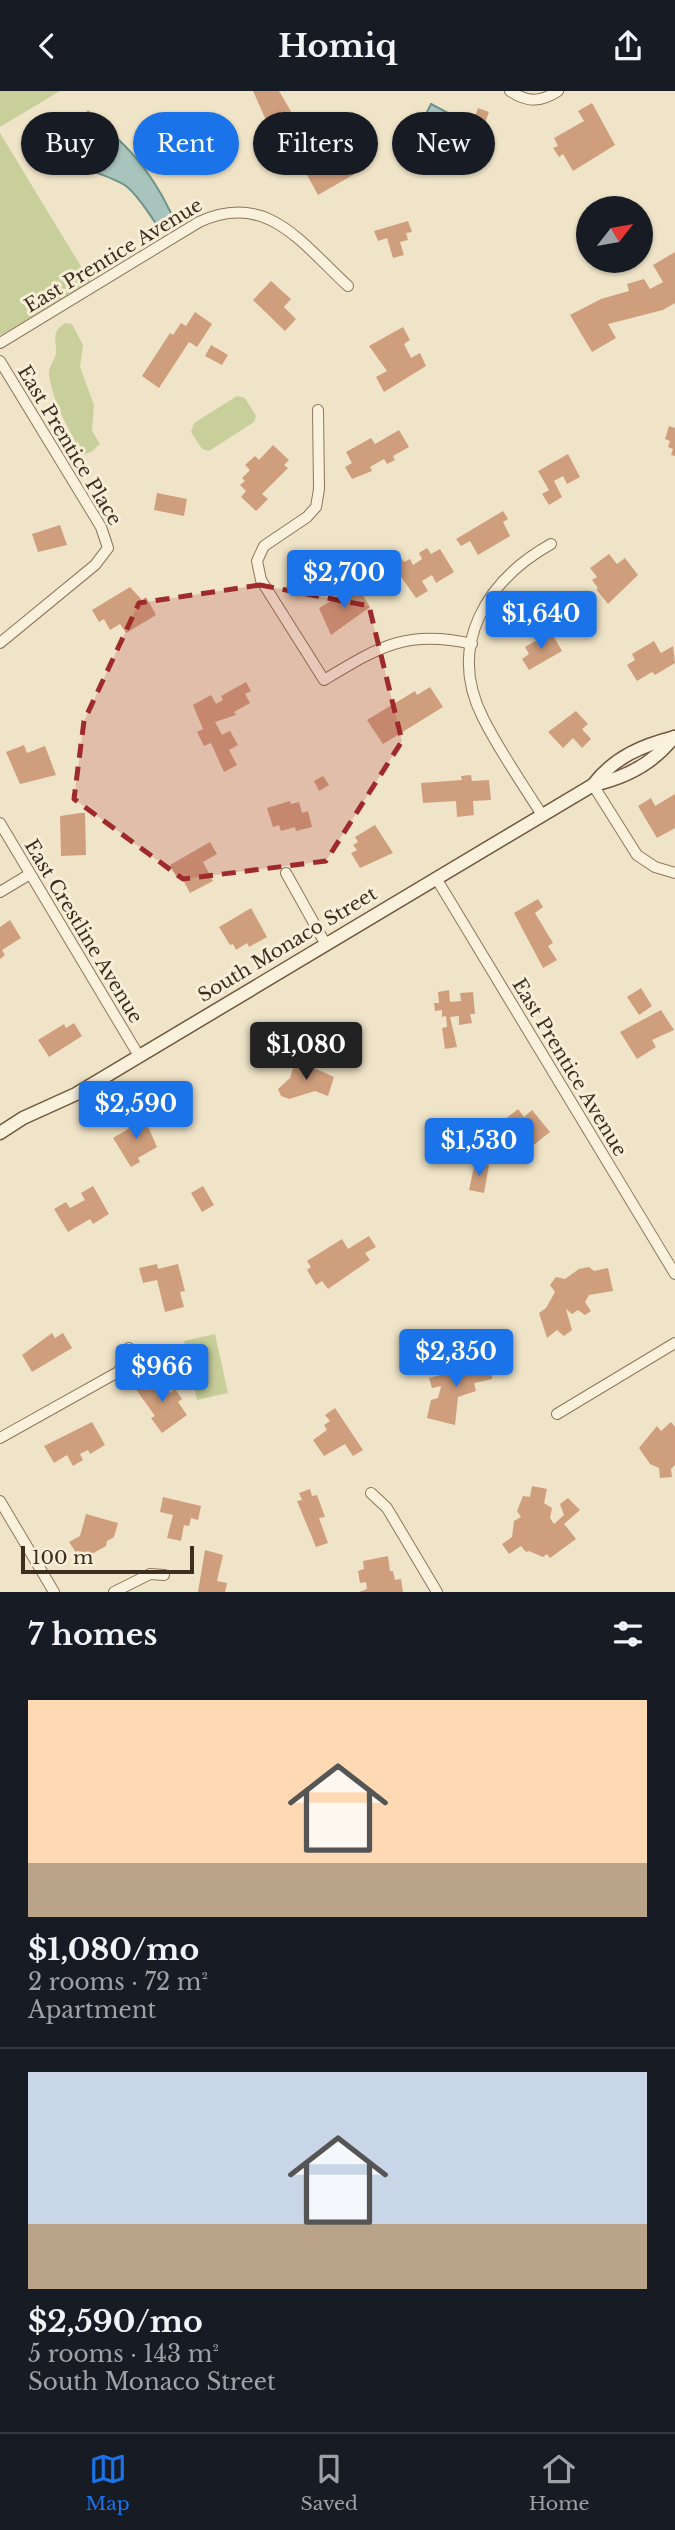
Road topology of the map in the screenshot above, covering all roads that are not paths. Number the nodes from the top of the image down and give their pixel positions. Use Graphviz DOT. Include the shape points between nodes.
graph roads {
  1 [pos="510,91"];
  2 [pos="558,91"];
  3 [pos="348,286"];
  4 [pos="0,343"];
  5 [pos="0,361"];
  6 [pos="318,410"];
  7 [pos="551,544"];
  8 [pos="0,643"];
  9 [pos="472,644"];
  10 [pos="675,737"];
  11 [pos="593,785"];
  12 [pos="542,815"];
  13 [pos="0,823"];
  14 [pos="286,873"];
  15 [pos="675,873"];
  16 [pos="30,874"];
  17 [pos="436,878"];
  18 [pos="0,892"];
  19 [pos="325,943"];
  20 [pos="139,1056"];
  21 [pos="0,1133"];
  22 [pos="675,1274"];
  23 [pos="675,1343"];
  24 [pos="129,1348"];
  25 [pos="557,1414"];
  26 [pos="0,1438"];
  27 [pos="371,1493"];
  28 [pos="0,1501"];
  29 [pos="164,1574"];
  30 [pos="54,1592"];
  31 [pos="114,1592"];
  32 [pos="437,1592"];
  1 -- 2 [label="street" via="539,100"];
  3 -- 4 [label="street, East Prentice Avenue" via="277,221 233,210 199,222"];
  5 -- 8 [label="street, East Prentice Place" via="101,527 108,548 95,565"];
  6 -- 9 [label="street" via="316,507 270,540 257,561 261,580 324,680 397,641 433,637"];
  7 -- 9 [label="street" via="500,581 486,602"];
  9 -- 12 [label="street" via="472,685 482,717"];
  10 -- 11 [label="street, South Monaco Street" via="635,770"];
  11 -- 12 [label="street, South Monaco Street"];
  11 -- 15 [label="street" via="637,855"];
  12 -- 17 [label="street, South Monaco Street"];
  13 -- 16 [label="street, East Crestline Avenue"];
  14 -- 19 [label="street"];
  16 -- 18 [label="street"];
  16 -- 20 [label="street, East Crestline Avenue"];
  17 -- 19 [label="street, South Monaco Street"];
  17 -- 22 [label="street, East Prentice Avenue"];
  19 -- 20 [label="street, South Monaco Street"];
  20 -- 21 [label="street, South Monaco Street"];
  23 -- 25 [label="street"];
  24 -- 26 [label="street" via="118,1372"];
  27 -- 32 [label="street" via="387,1508"];
  28 -- 30 [label="street"];
  29 -- 31 [label="street" via="140,1578"];
}
